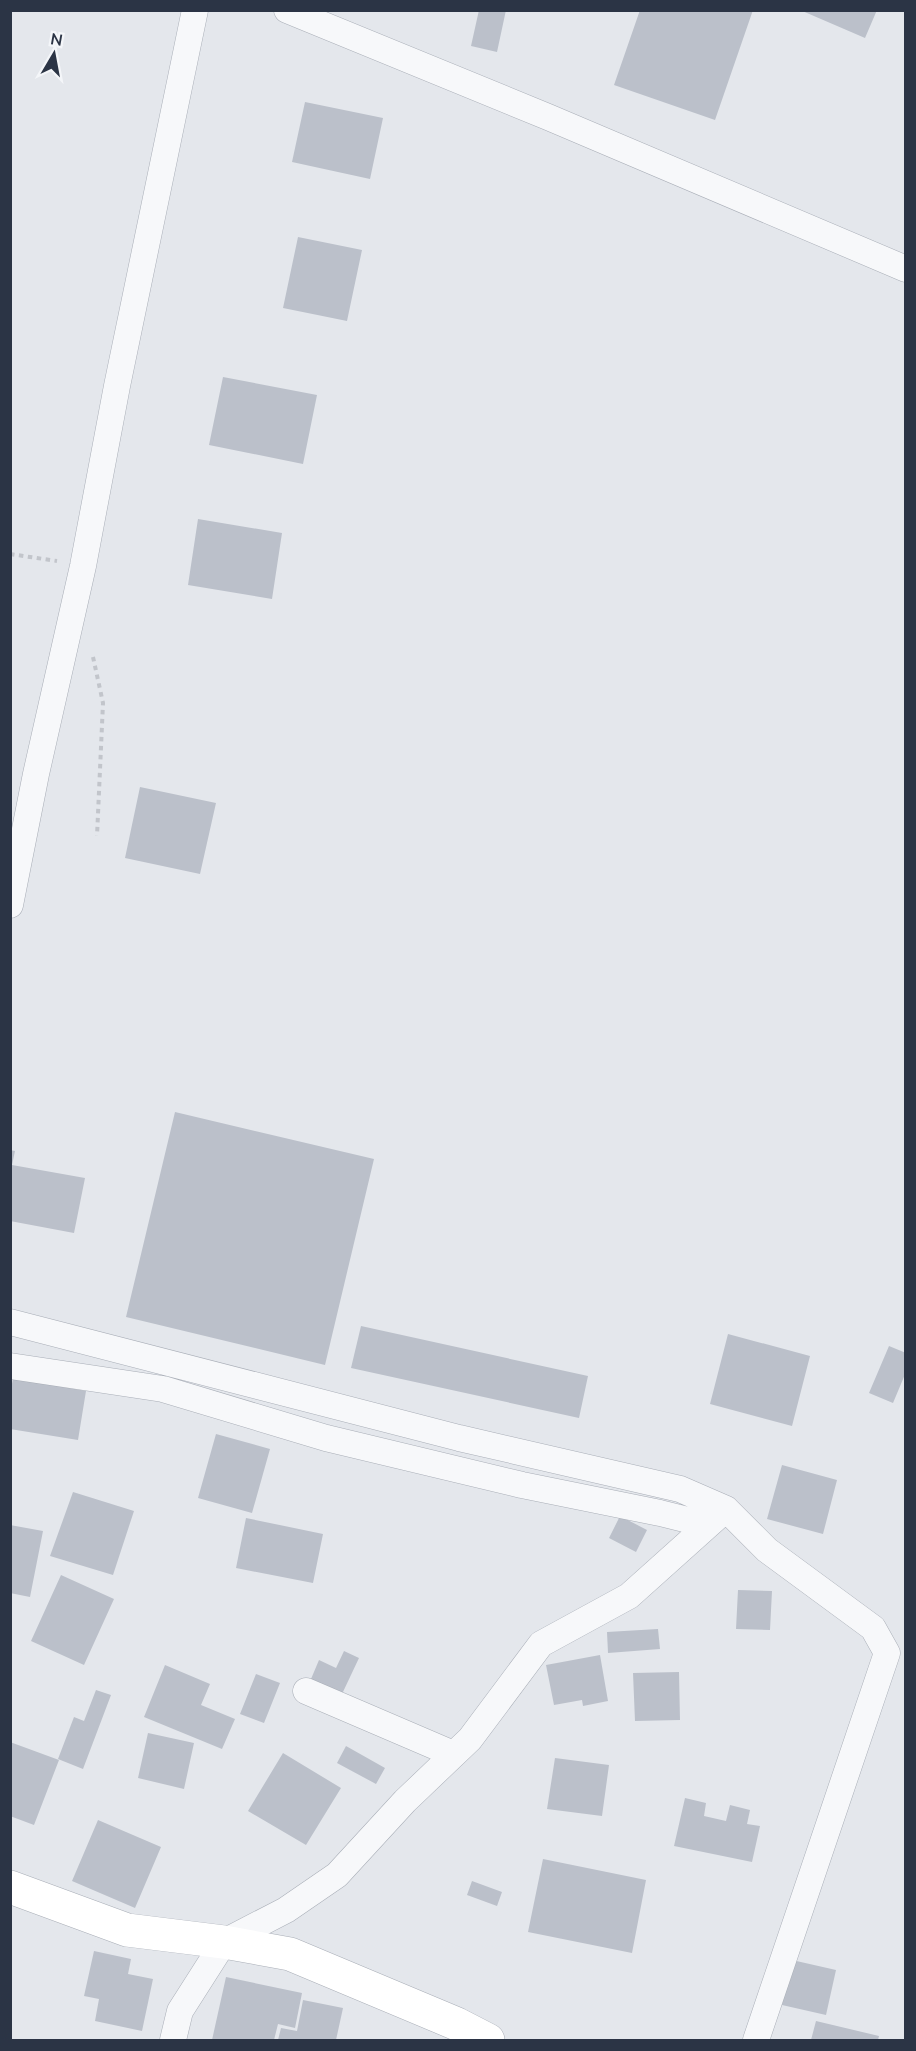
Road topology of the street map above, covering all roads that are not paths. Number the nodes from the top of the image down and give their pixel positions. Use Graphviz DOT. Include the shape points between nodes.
graph roads {
  1 [pos="195,10"];
  2 [pos="287,10"];
  3 [pos="906,269"];
  4 [pos="10,905"];
  5 [pos="10,1322"];
  6 [pos="10,1366"];
  7 [pos="717,1517"];
  8 [pos="306,1691"];
  9 [pos="453,1754"];
  10 [pos="10,1887"];
  11 [pos="224,1942"];
  12 [pos="173,2040"];
  13 [pos="488,2040"];
  14 [pos="756,2040"];
  1 -- 4 [label="street"];
  2 -- 3 [label="street"];
  5 -- 7 [label="street" via="459,1438 680,1489"];
  6 -- 7 [label="street" via="163,1389 326,1438 522,1485 660,1513"];
  7 -- 9 [label="street" via="628,1596 541,1644 470,1739"];
  7 -- 14 [label="street" via="873,1629 887,1653"];
  8 -- 9 [label="street"];
  9 -- 11 [label="street" via="337,1875 286,1910"];
  10 -- 11 [label="street" via="127,1930"];
  11 -- 12 [label="street" via="180,2011"];
  11 -- 13 [label="street" via="290,1954"];
}
